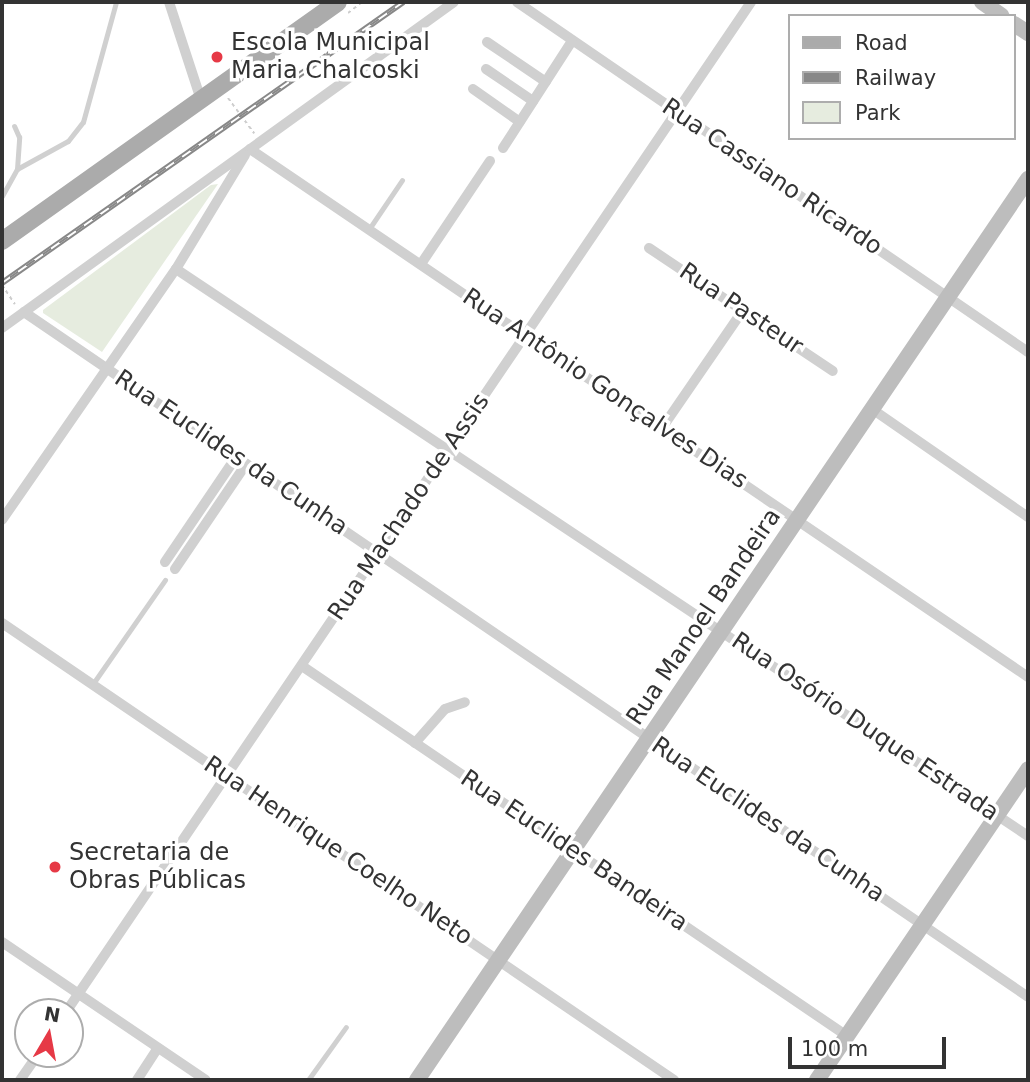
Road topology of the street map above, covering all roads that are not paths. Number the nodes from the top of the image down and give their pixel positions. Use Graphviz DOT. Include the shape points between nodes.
graph roads {
  1 [pos="116,2"];
  2 [pos="169,2"];
  3 [pos="338,2"];
  4 [pos="454,2"];
  5 [pos="517,2"];
  6 [pos="751,2"];
  7 [pos="982,2"];
  8 [pos="997,14"];
  9 [pos="572,41"];
  10 [pos="487,42"];
  11 [pos="486,69"];
  12 [pos="546,82"];
  13 [pos="473,89"];
  14 [pos="201,100"];
  15 [pos="533,101"];
  16 [pos="678,112"];
  17 [pos="520,122"];
  18 [pos="14,126"];
  19 [pos="503,148"];
  20 [pos="248,151"];
  21 [pos="490,161"];
  22 [pos="17,169"];
  23 [pos="1028,179"];
  24 [pos="401,180"];
  25 [pos="2,196"];
  26 [pos="369,229"];
  27 [pos="2,241"];
  28 [pos="649,248"];
  29 [pos="421,264"];
  30 [pos="176,269"];
  31 [pos="948,298"];
  32 [pos="743,310"];
  33 [pos="22,313"];
  34 [pos="2,328"];
  35 [pos="526,336"];
  36 [pos="1028,352"];
  37 [pos="107,369"];
  38 [pos="833,371"];
  39 [pos="872,409"];
  40 [pos="662,429"];
  41 [pos="448,451"];
  42 [pos="241,460"];
  43 [pos="1028,517"];
  44 [pos="2,520"];
  45 [pos="797,520"];
  46 [pos="378,554"];
  47 [pos="170,566"];
  48 [pos="165,580"];
  49 [pos="2,622"];
  50 [pos="722,631"];
  51 [pos="302,666"];
  52 [pos="1028,677"];
  53 [pos="92,685"];
  54 [pos="465,702"];
  55 [pos="649,739"];
  56 [pos="415,743"];
  57 [pos="1028,769"];
  58 [pos="227,776"];
  59 [pos="997,816"];
  60 [pos="1028,836"];
  61 [pos="573,851"];
  62 [pos="923,925"];
  63 [pos="2,942"];
  64 [pos="500,959"];
  65 [pos="79,994"];
  66 [pos="1028,997"];
  67 [pos="76,998"];
  68 [pos="346,1027"];
  69 [pos="848,1036"];
  70 [pos="158,1048"];
  71 [pos="137,1080"];
  72 [pos="206,1080"];
  73 [pos="308,1080"];
  74 [pos="417,1080"];
  75 [pos="674,1080"];
  76 [pos="817,1080"];
  1 -- 22 [label="lane" via="83,122 68,141"];
  2 -- 14 [label="street"];
  3 -- 14 [label="main road"];
  4 -- 20 [label="street"];
  5 -- 9 [label="street, Rua Cassiano Ricardo"];
  6 -- 16 [label="street, Rua Machado de Assis"];
  7 -- 8 [label="street"];
  9 -- 12 [label="street"];
  9 -- 16 [label="street, Rua Cassiano Ricardo"];
  10 -- 12 [label="street"];
  11 -- 15 [label="street"];
  12 -- 15 [label="street"];
  13 -- 17 [label="street"];
  14 -- 27 [label="main road"];
  15 -- 17 [label="street"];
  16 -- 31 [label="street, Rua Cassiano Ricardo"];
  16 -- 35 [label="street, Rua Machado de Assis"];
  17 -- 19 [label="street"];
  18 -- 22 [label="lane" via="19,137"];
  20 -- 26 [label="street, Rua Antônio Gonçalves Dias"];
  20 -- 30 [label="street"];
  20 -- 33 [label="street"];
  21 -- 29 [label="street"];
  22 -- 25 [label="lane"];
  23 -- 31 [label="street, Rua Manoel Bandeira"];
  24 -- 26 [label="lane"];
  26 -- 29 [label="street, Rua Antônio Gonçalves Dias"];
  28 -- 32 [label="street, Rua Pasteur"];
  29 -- 35 [label="street, Rua Antônio Gonçalves Dias"];
  30 -- 37 [label="street"];
  30 -- 41 [label="street, Rua Osório Duque Estrada"];
  31 -- 36 [label="street, Rua Cassiano Ricardo"];
  31 -- 39 [label="street, Rua Manoel Bandeira"];
  32 -- 38 [label="street, Rua Pasteur"];
  32 -- 40 [label="street"];
  33 -- 34 [label="street"];
  33 -- 37 [label="street, Rua Euclides da Cunha"];
  35 -- 40 [label="street, Rua Antônio Gonçalves Dias"];
  35 -- 41 [label="street, Rua Machado de Assis"];
  37 -- 42 [label="street, Rua Euclides da Cunha"];
  37 -- 44 [label="street"];
  39 -- 43 [label="street"];
  39 -- 45 [label="street, Rua Manoel Bandeira"];
  40 -- 45 [label="street, Rua Antônio Gonçalves Dias"];
  41 -- 46 [label="street, Rua Machado de Assis"];
  41 -- 50 [label="street, Rua Osório Duque Estrada"];
  42 -- 46 [label="street, Rua Euclides da Cunha"];
  42 -- 47 [label="street"];
  45 -- 50 [label="street, Rua Manoel Bandeira"];
  45 -- 52 [label="street, Rua Antônio Gonçalves Dias"];
  46 -- 51 [label="street, Rua Machado de Assis"];
  46 -- 55 [label="street, Rua Euclides da Cunha"];
  48 -- 53 [label="lane"];
  49 -- 53 [label="street, Rua Henrique Coelho Neto"];
  50 -- 55 [label="street, Rua Manoel Bandeira"];
  50 -- 59 [label="street, Rua Osório Duque Estrada"];
  51 -- 56 [label="street, Rua Euclides Bandeira"];
  51 -- 58 [label="street, Rua Machado de Assis"];
  53 -- 58 [label="street, Rua Henrique Coelho Neto"];
  54 -- 56 [label="street" via="445,709"];
  55 -- 61 [label="street, Rua Manoel Bandeira"];
  55 -- 62 [label="street, Rua Euclides da Cunha"];
  56 -- 61 [label="street, Rua Euclides Bandeira"];
  57 -- 59 [label="street"];
  58 -- 64 [label="street, Rua Henrique Coelho Neto"];
  58 -- 65 [label="street, Rua Machado de Assis"];
  59 -- 60 [label="street, Rua Osório Duque Estrada"];
  59 -- 62 [label="street"];
  61 -- 64 [label="street, Rua Manoel Bandeira"];
  61 -- 69 [label="street, Rua Euclides Bandeira"];
  62 -- 66 [label="street, Rua Euclides da Cunha"];
  62 -- 69 [label="street"];
  63 -- 65 [label="street"];
  64 -- 74 [label="street, Rua Manoel Bandeira"];
  64 -- 75 [label="street, Rua Henrique Coelho Neto"];
  65 -- 67 [label="street, Rua Machado de Assis"];
  65 -- 70 [label="street"];
  68 -- 73 [label="lane"];
  69 -- 76 [label="street"];
  70 -- 71 [label="street"];
  70 -- 72 [label="street"];
}
